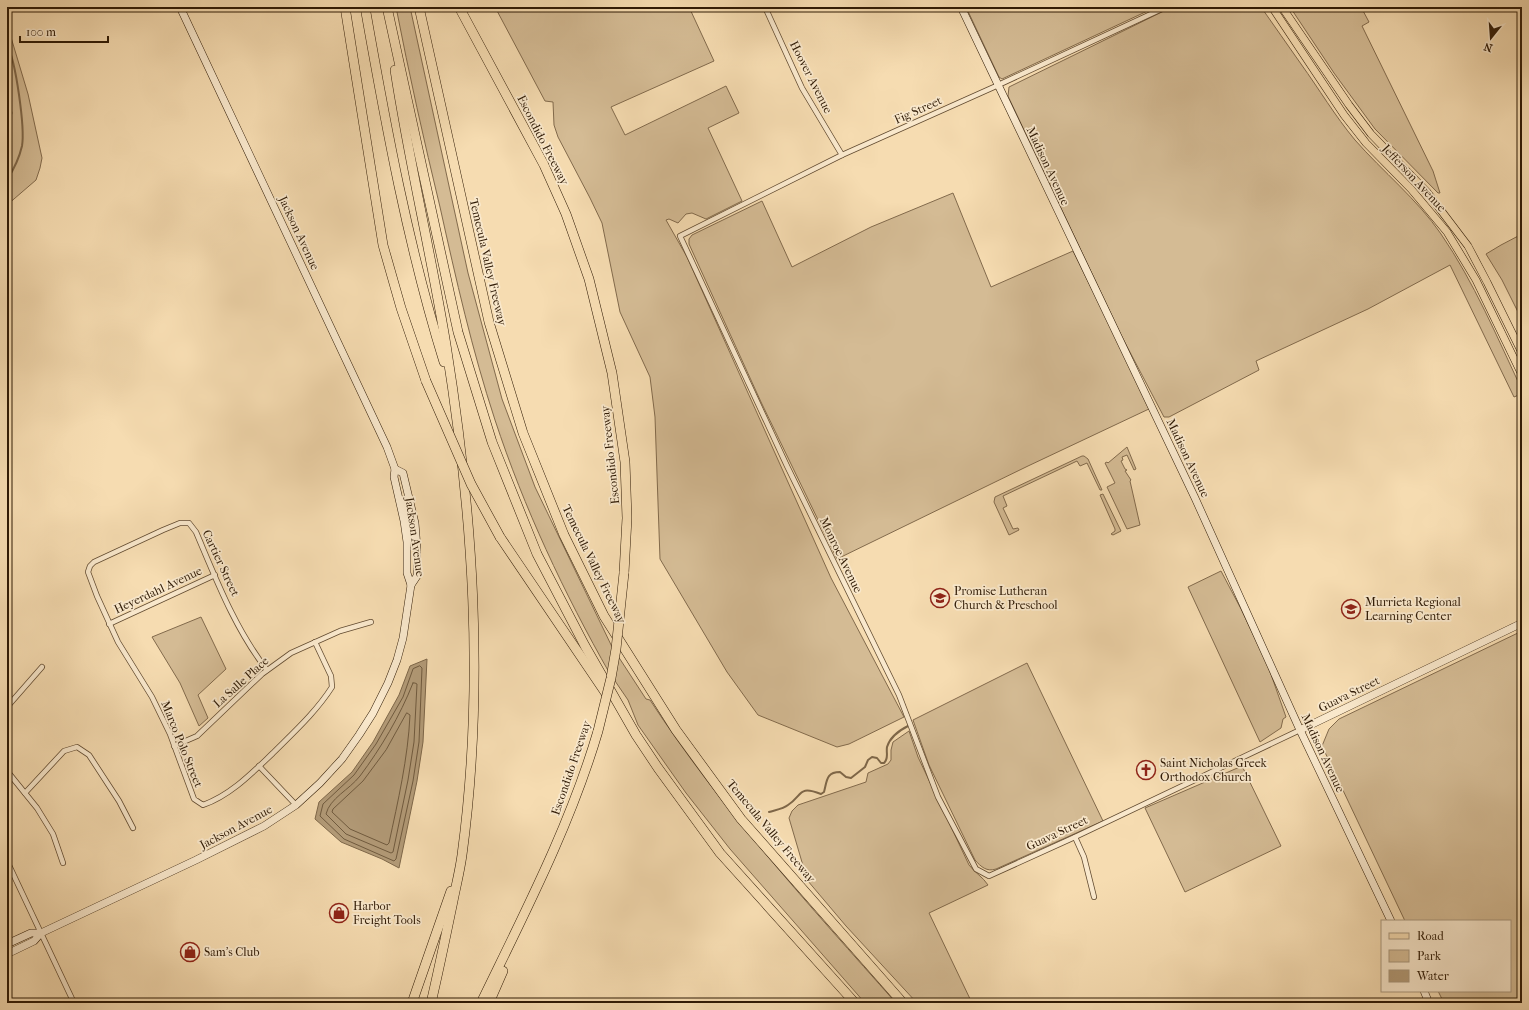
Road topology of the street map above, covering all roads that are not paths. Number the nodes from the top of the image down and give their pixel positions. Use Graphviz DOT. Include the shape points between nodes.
graph roads {
  1 [pos="180,7"];
  2 [pos="345,7"];
  3 [pos="365,7"];
  4 [pos="387,7"];
  5 [pos="419,7"];
  6 [pos="459,7"];
  7 [pos="766,7"];
  8 [pos="961,7"];
  9 [pos="1166,7"];
  10 [pos="1272,7"];
  11 [pos="1282,7"];
  12 [pos="998,85"];
  13 [pos="842,155"];
  14 [pos="680,236"];
  15 [pos="1522,353"];
  16 [pos="1522,375"];
  17 [pos="453,390"];
  18 [pos="395,469"];
  19 [pos="400,500"];
  20 [pos="417,560"];
  21 [pos="88,572"];
  22 [pos="215,574"];
  23 [pos="411,585"];
  24 [pos="371,622"];
  25 [pos="1522,623"];
  26 [pos="110,624"];
  27 [pos="315,642"];
  28 [pos="42,667"];
  29 [pos="267,670"];
  30 [pos="7,707"];
  31 [pos="1300,730"];
  32 [pos="636,735"];
  33 [pos="174,746"];
  34 [pos="259,766"];
  35 [pos="7,771"];
  36 [pos="9,777"];
  37 [pos="25,793"];
  38 [pos="296,804"];
  39 [pos="133,828"];
  40 [pos="1075,837"];
  41 [pos="462,857"];
  42 [pos="7,861"];
  43 [pos="63,863"];
  44 [pos="989,876"];
  45 [pos="1094,897"];
  46 [pos="531,900"];
  47 [pos="1390,920"];
  48 [pos="41,933"];
  49 [pos="7,944"];
  50 [pos="7,954"];
  51 [pos="1424,992"];
  52 [pos="74,1003"];
  53 [pos="412,1003"];
  54 [pos="431,1003"];
  55 [pos="481,1003"];
  56 [pos="490,1003"];
  57 [pos="855,1003"];
  58 [pos="903,1003"];
  59 [pos="1429,1003"];
  1 -- 18 [label="main road, Jackson Avenue" via="387,447"];
  2 -- 32 [label="highway, bridge" via="383,245 426,381 471,484 500,537 586,666"];
  3 -- 17 [label="highway" via="408,228 432,322"];
  4 -- 17 [label="highway" via="403,119"];
  4 -- 32 [label="highway" via="458,332 492,442 537,554 585,646"];
  5 -- 58 [label="highway, Temecula Valley Freeway" via="488,322 523,433 564,536 604,616 676,730 741,819"];
  6 -- 46 [label="highway, Escondido Freeway, bridge" via="544,165 566,214 589,279 612,373 625,462 627,518 624,573 611,678 589,760 566,822"];
  7 -- 13 [label="street, Hoover Avenue" via="802,88"];
  8 -- 12 [label="main road, Madison Avenue"];
  9 -- 12 [label="street, Fig Street"];
  10 -- 16 [label="main road, Jefferson Avenue" via="1344,115 1447,232 1476,280"];
  11 -- 15 [label="main road, Jefferson Avenue" via="1353,111 1371,134 1427,192 1468,246"];
  12 -- 13 [label="street, Fig Street"];
  12 -- 31 [label="main road, Madison Avenue" via="1195,498"];
  13 -- 14 [label="street, Fig Street"];
  14 -- 44 [label="street, Monroe Avenue" via="787,466 899,696 938,796 976,869"];
  17 -- 41 [label="highway" via="467,501 475,652 473,732"];
  18 -- 19 [label="main road, Jackson Avenue" via="394,477"];
  18 -- 20 [label="main road, Jackson Avenue" via="403,473 410,498 415,523"];
  19 -- 20 [label="main road" via="407,507 412,552"];
  19 -- 23 [label="main road, Jackson Avenue" via="407,542 407,573"];
  20 -- 23 [label="main road, Jackson Avenue" via="417,576"];
  21 -- 22 [label="street, Cartier Street" via="94,562 180,523 188,523 196,532"];
  21 -- 26 [label="street, Marco Polo Street"];
  22 -- 26 [label="street, Heyerdahl Avenue"];
  22 -- 29 [label="street, Cartier Street" via="243,634"];
  23 -- 38 [label="main road, Jackson Avenue" via="403,638 388,683 374,713 342,759"];
  24 -- 27 [label="street, La Salle Place"];
  25 -- 31 [label="main road, Guava Street"];
  26 -- 33 [label="street, Marco Polo Street" via="118,642 152,697"];
  27 -- 29 [label="street, La Salle Place" via="291,653"];
  27 -- 34 [label="street, Marco Polo Street" via="331,676 332,687 299,728"];
  28 -- 30 [label="street"];
  29 -- 33 [label="street, La Salle Place" via="197,736"];
  31 -- 40 [label="street, Guava Street"];
  31 -- 47 [label="main road, Madison Avenue"];
  32 -- 57 [label="highway" via="720,853"];
  33 -- 34 [label="street, Marco Polo Street" via="194,799 203,805 216,801"];
  34 -- 38 [label="street"];
  35 -- 36 [label="street"];
  36 -- 37 [label="street"];
  37 -- 39 [label="street" via="64,751 77,747 89,754"];
  37 -- 43 [label="street" via="53,834"];
  38 -- 48 [label="main road, Jackson Avenue" via="251,834"];
  40 -- 44 [label="street, Guava Street"];
  40 -- 45 [label="street" via="1084,856"];
  41 -- 53 [label="highway"];
  41 -- 54 [label="highway"];
  42 -- 48 [label="street"];
  46 -- 55 [label="highway, Escondido Freeway"];
  46 -- 56 [label="highway"];
  48 -- 49 [label="main road, Jackson Avenue" via="31,933"];
  48 -- 50 [label="main road, Jackson Avenue" via="34,941"];
  48 -- 52 [label="street"];
  51 -- 59 [label="main road"];
}
